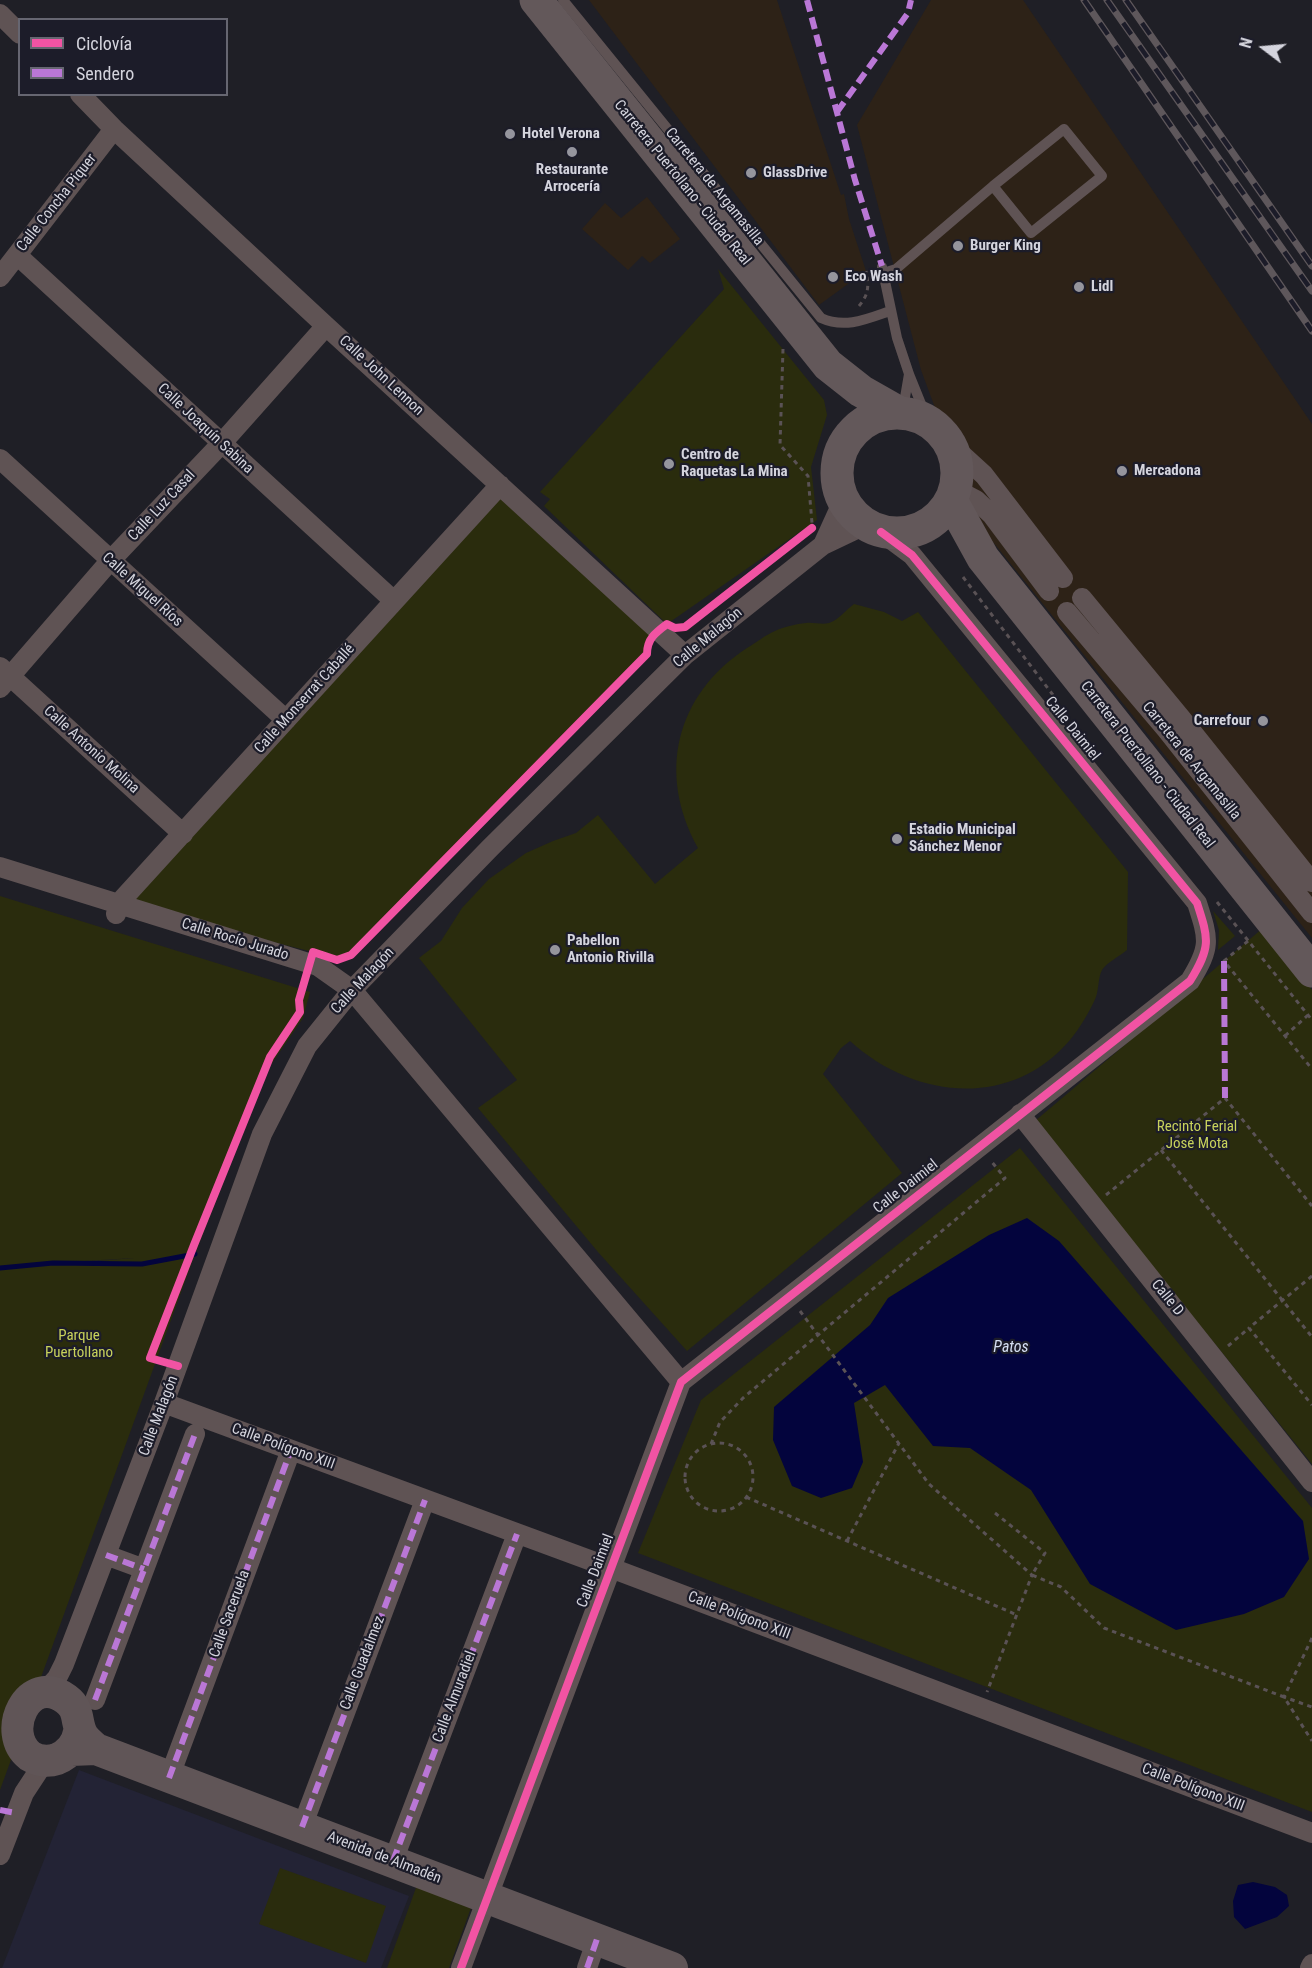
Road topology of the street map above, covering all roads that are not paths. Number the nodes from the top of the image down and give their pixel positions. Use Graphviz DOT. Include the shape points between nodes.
graph roads {
  1 [pos="6,0"];
  2 [pos="536,0"];
  3 [pos="563,0"];
  4 [pos="0,5"];
  5 [pos="0,14"];
  6 [pos="18,32"];
  7 [pos="82,96"];
  8 [pos="114,129"];
  9 [pos="993,186"];
  10 [pos="17,255"];
  11 [pos="0,277"];
  12 [pos="890,311"];
  13 [pos="326,326"];
  14 [pos="828,365"];
  15 [pos="909,374"];
  16 [pos="919,422"];
  17 [pos="850,434"];
  18 [pos="220,444"];
  19 [pos="0,459"];
  20 [pos="500,485"];
  21 [pos="953,494"];
  22 [pos="843,501"];
  23 [pos="873,528"];
  24 [pos="919,530"];
  25 [pos="824,545"];
  26 [pos="983,558"];
  27 [pos="110,561"];
  28 [pos="1056,584"];
  29 [pos="1082,598"];
  30 [pos="394,601"];
  31 [pos="1067,612"];
  32 [pos="685,655"];
  33 [pos="3,677"];
  34 [pos="286,720"];
  35 [pos="183,834"];
  36 [pos="0,867"];
  37 [pos="0,880"];
  38 [pos="1312,882"];
  39 [pos="118,910"];
  40 [pos="1312,913"];
  41 [pos="1312,971"];
  42 [pos="352,990"];
  43 [pos="1020,1114"];
  44 [pos="681,1382"];
  45 [pos="164,1403"];
  46 [pos="195,1434"];
  47 [pos="291,1450"];
  48 [pos="1312,1482"];
  49 [pos="425,1500"];
  50 [pos="517,1533"];
  51 [pos="106,1555"];
  52 [pos="611,1568"];
  53 [pos="144,1569"];
  54 [pos="46,1724"];
  55 [pos="169,1778"];
  56 [pos="302,1827"];
  57 [pos="1312,1833"];
  58 [pos="0,1855"];
  59 [pos="393,1861"];
  60 [pos="487,1896"];
  61 [pos="597,1939"];
  62 [pos="1312,1964"];
  63 [pos="461,1968"];
  64 [pos="587,1968"];
  65 [pos="672,1968"];
  66 [pos="1310,1968"];
  1 -- 4 [label="street"];
  2 -- 14 [label="highway, Carretera Puertollano - Ciudad Real"];
  3 -- 12 [label="lane, Carretera de Argamasilla" via="821,318 844,324"];
  5 -- 6 [label="street"];
  7 -- 8 [label="street, Calle John Lennon"];
  8 -- 10 [label="street, Calle Concha Piquer"];
  8 -- 13 [label="street, Calle John Lennon"];
  9 -- 9 [label="lane" via="1064,129 1102,176 1031,233"];
  9 -- 12 [label="lane" via="896,269 883,270"];
  10 -- 11 [label="street, Calle Concha Piquer"];
  10 -- 18 [label="street, Calle Joaquín Sabina"];
  12 -- 15 [label="lane"];
  13 -- 18 [label="street, Calle Luz Casal"];
  13 -- 20 [label="street, Calle John Lennon"];
  14 -- 16 [label="highway, Carretera Puertollano - Ciudad Real" via="861,391"];
  14 -- 17 [label="highway, Carretera Puertollano - Ciudad Real" via="843,401"];
  15 -- 16 [label="lane"];
  15 -- 16 [label="lane"];
  16 -- 17 [label="highway" via="887,413 867,420"];
  16 -- 21 [label="highway" via="957,467"];
  16 -- 28 [label="street" via="984,475"];
  17 -- 22 [label="highway" via="837,466"];
  18 -- 27 [label="street, Calle Luz Casal"];
  18 -- 30 [label="street, Calle Joaquín Sabina"];
  19 -- 27 [label="street, Calle Miguel Ríos"];
  20 -- 30 [label="street, Calle Monserrat Caballé"];
  20 -- 32 [label="street, Calle John Lennon"];
  21 -- 24 [label="highway" via="937,518"];
  21 -- 26 [label="highway, Carretera Puertollano - Ciudad Real"];
  21 -- 28 [label="street" via="976,500"];
  22 -- 23 [label="highway" via="851,513"];
  22 -- 25 [label="street, Calle Malagón"];
  23 -- 24 [label="highway" via="900,534"];
  23 -- 25 [label="street, Calle Malagón"];
  23 -- 43 [label="street, Calle Daimiel" via="912,555 1197,903 1206,932 1204,958 1190,981"];
  24 -- 26 [label="highway, Carretera Puertollano - Ciudad Real"];
  25 -- 32 [label="street, Calle Malagón"];
  26 -- 41 [label="highway, Carretera Puertollano - Ciudad Real"];
  27 -- 33 [label="street, Calle Luz Casal"];
  27 -- 34 [label="street, Calle Miguel Ríos"];
  28 -- 29 [label="street" via="1068,578 1078,583"];
  28 -- 31 [label="street" via="1048,597 1053,607"];
  29 -- 31 [label="street" via="1077,608"];
  29 -- 38 [label="street, Carretera de Argamasilla"];
  30 -- 34 [label="street, Calle Monserrat Caballé"];
  31 -- 40 [label="street, Carretera de Argamasilla"];
  32 -- 42 [label="street, Calle Malagón"];
  33 -- 35 [label="street, Calle Antonio Molina"];
  34 -- 35 [label="street, Calle Monserrat Caballé"];
  35 -- 39 [label="street, Calle Monserrat Caballé"];
  36 -- 39 [label="street, Calle Rocío Jurado"];
  37 -- 39 [label="street, Calle Rocío Jurado"];
  39 -- 42 [label="street, Calle Rocío Jurado"];
  42 -- 44 [label="street"];
  42 -- 45 [label="street, Calle Malagón" via="307,1046 262,1134"];
  43 -- 44 [label="street, Calle Daimiel"];
  43 -- 48 [label="street, Calle D"];
  44 -- 52 [label="street, Calle Daimiel"];
  45 -- 47 [label="street, Calle Polígono XIII"];
  45 -- 51 [label="street, Calle Malagón"];
  46 -- 53 [label="street, Calle Malagón"];
  47 -- 49 [label="street, Calle Polígono XIII"];
  47 -- 55 [label="street, Calle Saceruela"];
  49 -- 50 [label="street, Calle Polígono XIII"];
  49 -- 56 [label="street, Calle Guadalmez"];
  50 -- 52 [label="street, Calle Polígono XIII"];
  50 -- 59 [label="street, Calle Almuradiel"];
  51 -- 53 [label="street"];
  51 -- 54 [label="street, Calle Malagón" via="64,1664 62,1682"];
  52 -- 57 [label="street, Calle Polígono XIII"];
  52 -- 60 [label="street, Calle Daimiel"];
  53 -- 54 [label="street, Calle Malagón"];
  54 -- 55 [label="main road, Avenida de Almadén"];
  54 -- 58 [label="street, Calle Malagón" via="26,1769 24,1793"];
  55 -- 56 [label="main road, Avenida de Almadén"];
  56 -- 59 [label="main road, Avenida de Almadén"];
  59 -- 60 [label="main road, Avenida de Almadén"];
  60 -- 61 [label="main road, Avenida de Almadén"];
  60 -- 63 [label="street, Calle Daimiel"];
  61 -- 64 [label="street"];
  61 -- 65 [label="main road, Avenida de Almadén"];
  62 -- 66 [label="street"];
}
